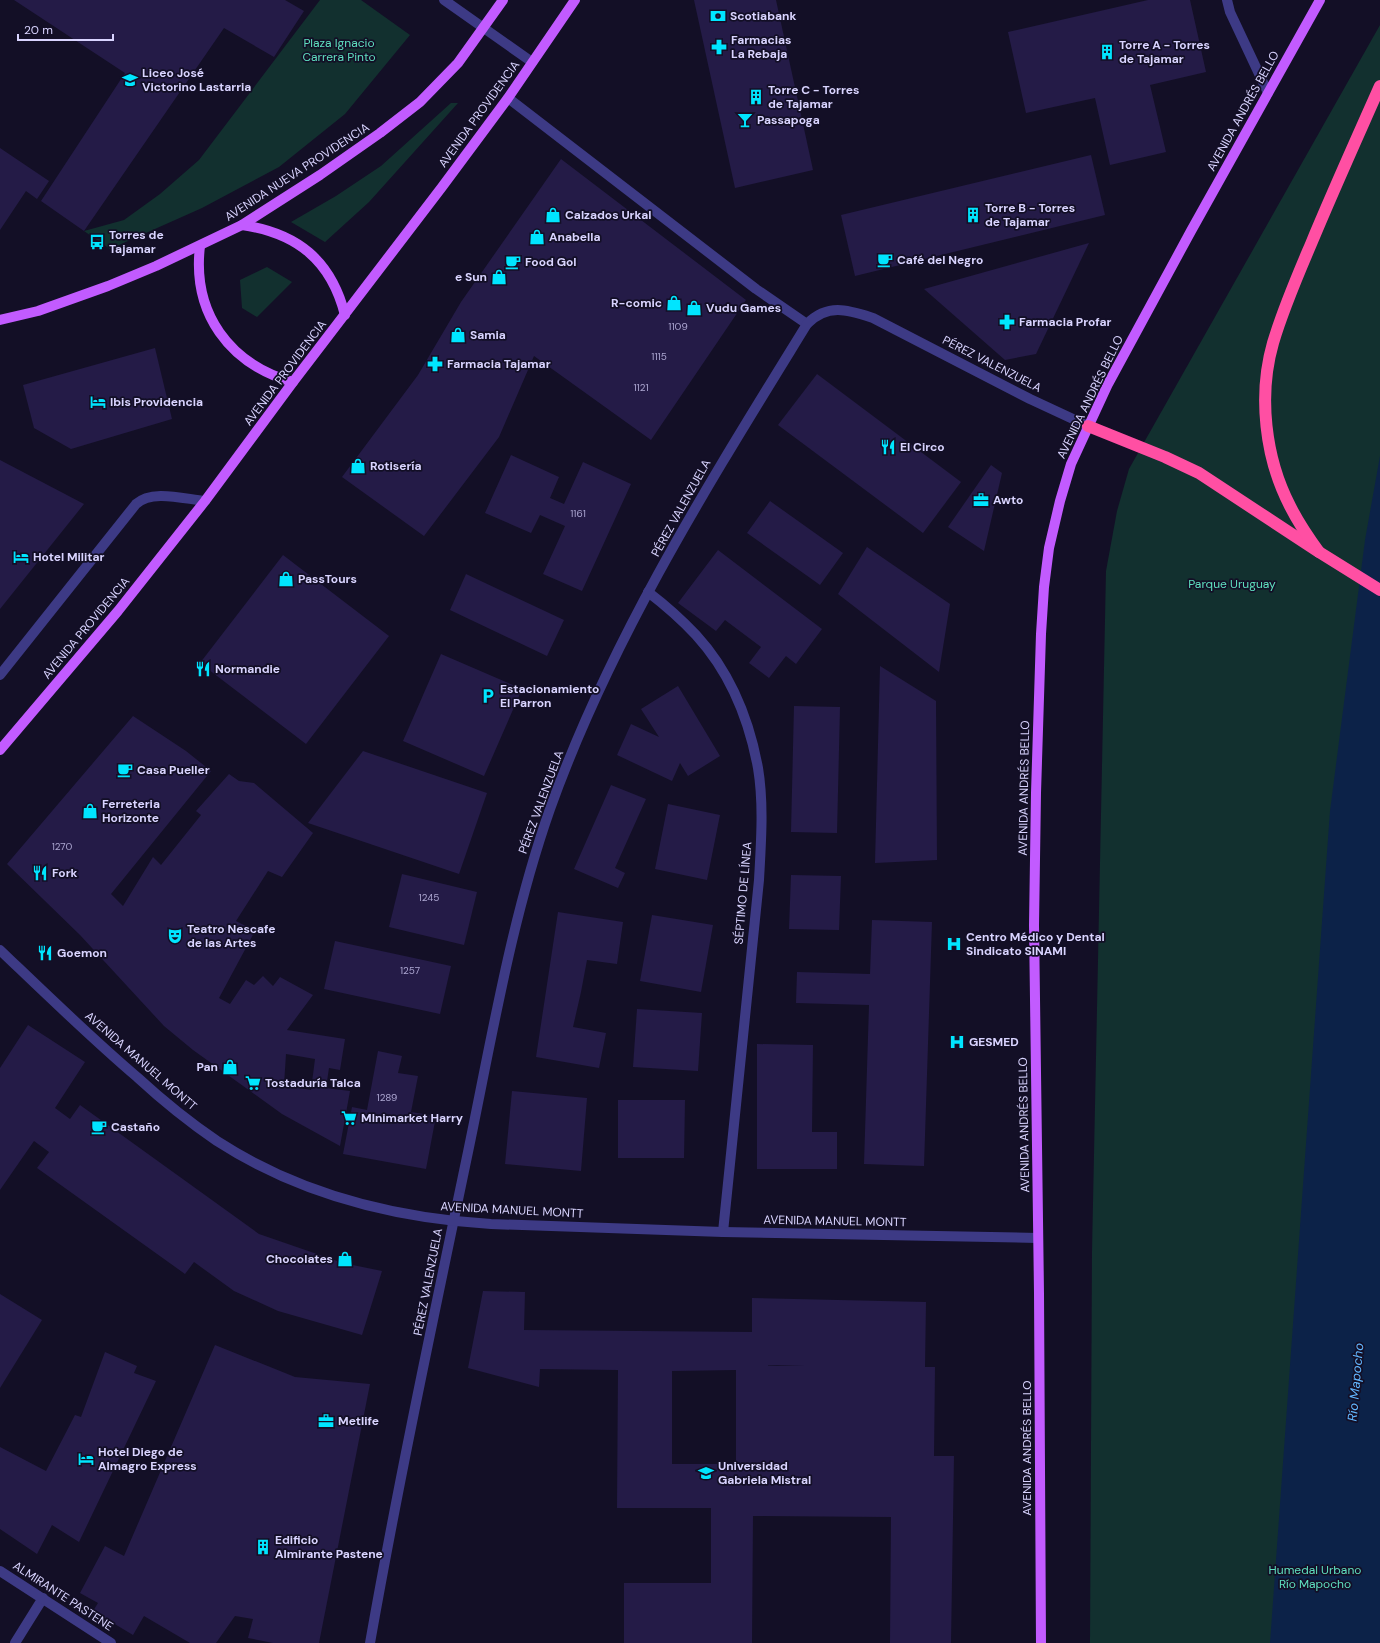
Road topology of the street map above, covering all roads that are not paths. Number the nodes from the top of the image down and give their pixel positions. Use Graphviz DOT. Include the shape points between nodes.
graph roads {
  1 [pos="444,0"];
  2 [pos="503,0"];
  3 [pos="575,0"];
  4 [pos="1227,0"];
  5 [pos="1320,0"];
  6 [pos="484,28"];
  7 [pos="532,62"];
  8 [pos="1380,86"];
  9 [pos="1268,93"];
  10 [pos="508,98"];
  11 [pos="242,225"];
  12 [pos="200,246"];
  13 [pos="345,315"];
  14 [pos="0,320"];
  15 [pos="807,324"];
  16 [pos="293,382"];
  17 [pos="1088,426"];
  18 [pos="205,501"];
  19 [pos="1319,552"];
  20 [pos="1380,590"];
  21 [pos="648,592"];
  22 [pos="0,675"];
  23 [pos="0,750"];
  24 [pos="0,950"];
  25 [pos="454,1222"];
  26 [pos="723,1232"];
  27 [pos="1038,1238"];
  28 [pos="0,1571"];
  29 [pos="43,1598"];
  30 [pos="15,1643"];
  31 [pos="111,1643"];
  32 [pos="370,1643"];
  33 [pos="1040,1643"];
  1 -- 6 [label="street"];
  2 -- 6 [label="main road"];
  3 -- 7 [label="main road, AVENIDA PROVIDENCIA"];
  4 -- 9 [label="street" via="1230,12"];
  5 -- 9 [label="main road, AVENIDA ANDRÉS BELLO"];
  6 -- 7 [label="street"];
  6 -- 11 [label="main road, AVENIDA NUEVA PROVIDENCIA" via="458,63 420,102 320,175"];
  7 -- 10 [label="main road, AVENIDA PROVIDENCIA"];
  8 -- 19 [label="highway" via="1291,292 1273,344 1267,374 1267,426 1273,459 1289,504 1302,529"];
  9 -- 17 [label="main road, AVENIDA ANDRÉS BELLO" via="1132,339"];
  10 -- 13 [label="main road, AVENIDA PROVIDENCIA"];
  10 -- 15 [label="street" via="756,289"];
  11 -- 12 [label="main road, AVENIDA NUEVA PROVIDENCIA"];
  11 -- 13 [label="main road" via="275,232 296,242 313,256 333,283"];
  12 -- 14 [label="main road, AVENIDA NUEVA PROVIDENCIA" via="108,286 38,311"];
  12 -- 16 [label="main road" via="201,288 207,309 217,328 230,345 253,366 272,376"];
  13 -- 16 [label="main road, AVENIDA PROVIDENCIA"];
  15 -- 17 [label="street, PÉREZ VALENZUELA" via="830,311 847,310 873,318"];
  15 -- 21 [label="street, PÉREZ VALENZUELA" via="725,456"];
  16 -- 18 [label="main road, AVENIDA PROVIDENCIA"];
  17 -- 19 [label="highway" via="1199,473"];
  17 -- 27 [label="main road, AVENIDA ANDRÉS BELLO" via="1071,464 1049,548 1041,634 1034,925"];
  18 -- 22 [label="street" via="153,496 141,499"];
  18 -- 23 [label="main road, AVENIDA PROVIDENCIA" via="118,611"];
  19 -- 20 [label="highway"];
  21 -- 25 [label="street, PÉREZ VALENZUELA" via="593,704 550,809 536,852 506,968"];
  21 -- 26 [label="street, SÉPTIMO DE LÍNEA" via="696,635 717,662 743,713 758,769 761,838 759,880"];
  24 -- 25 [label="street, AVENIDA MANUEL MONTT" via="94,1040 163,1100 217,1141 270,1170 322,1193 387,1211"];
  25 -- 26 [label="street, AVENIDA MANUEL MONTT"];
  25 -- 32 [label="street, PÉREZ VALENZUELA"];
  26 -- 27 [label="street, AVENIDA MANUEL MONTT"];
  27 -- 33 [label="main road, AVENIDA ANDRÉS BELLO"];
  28 -- 29 [label="street, ALMIRANTE PASTENE"];
  29 -- 30 [label="street"];
  29 -- 31 [label="street, ALMIRANTE PASTENE"];
}
